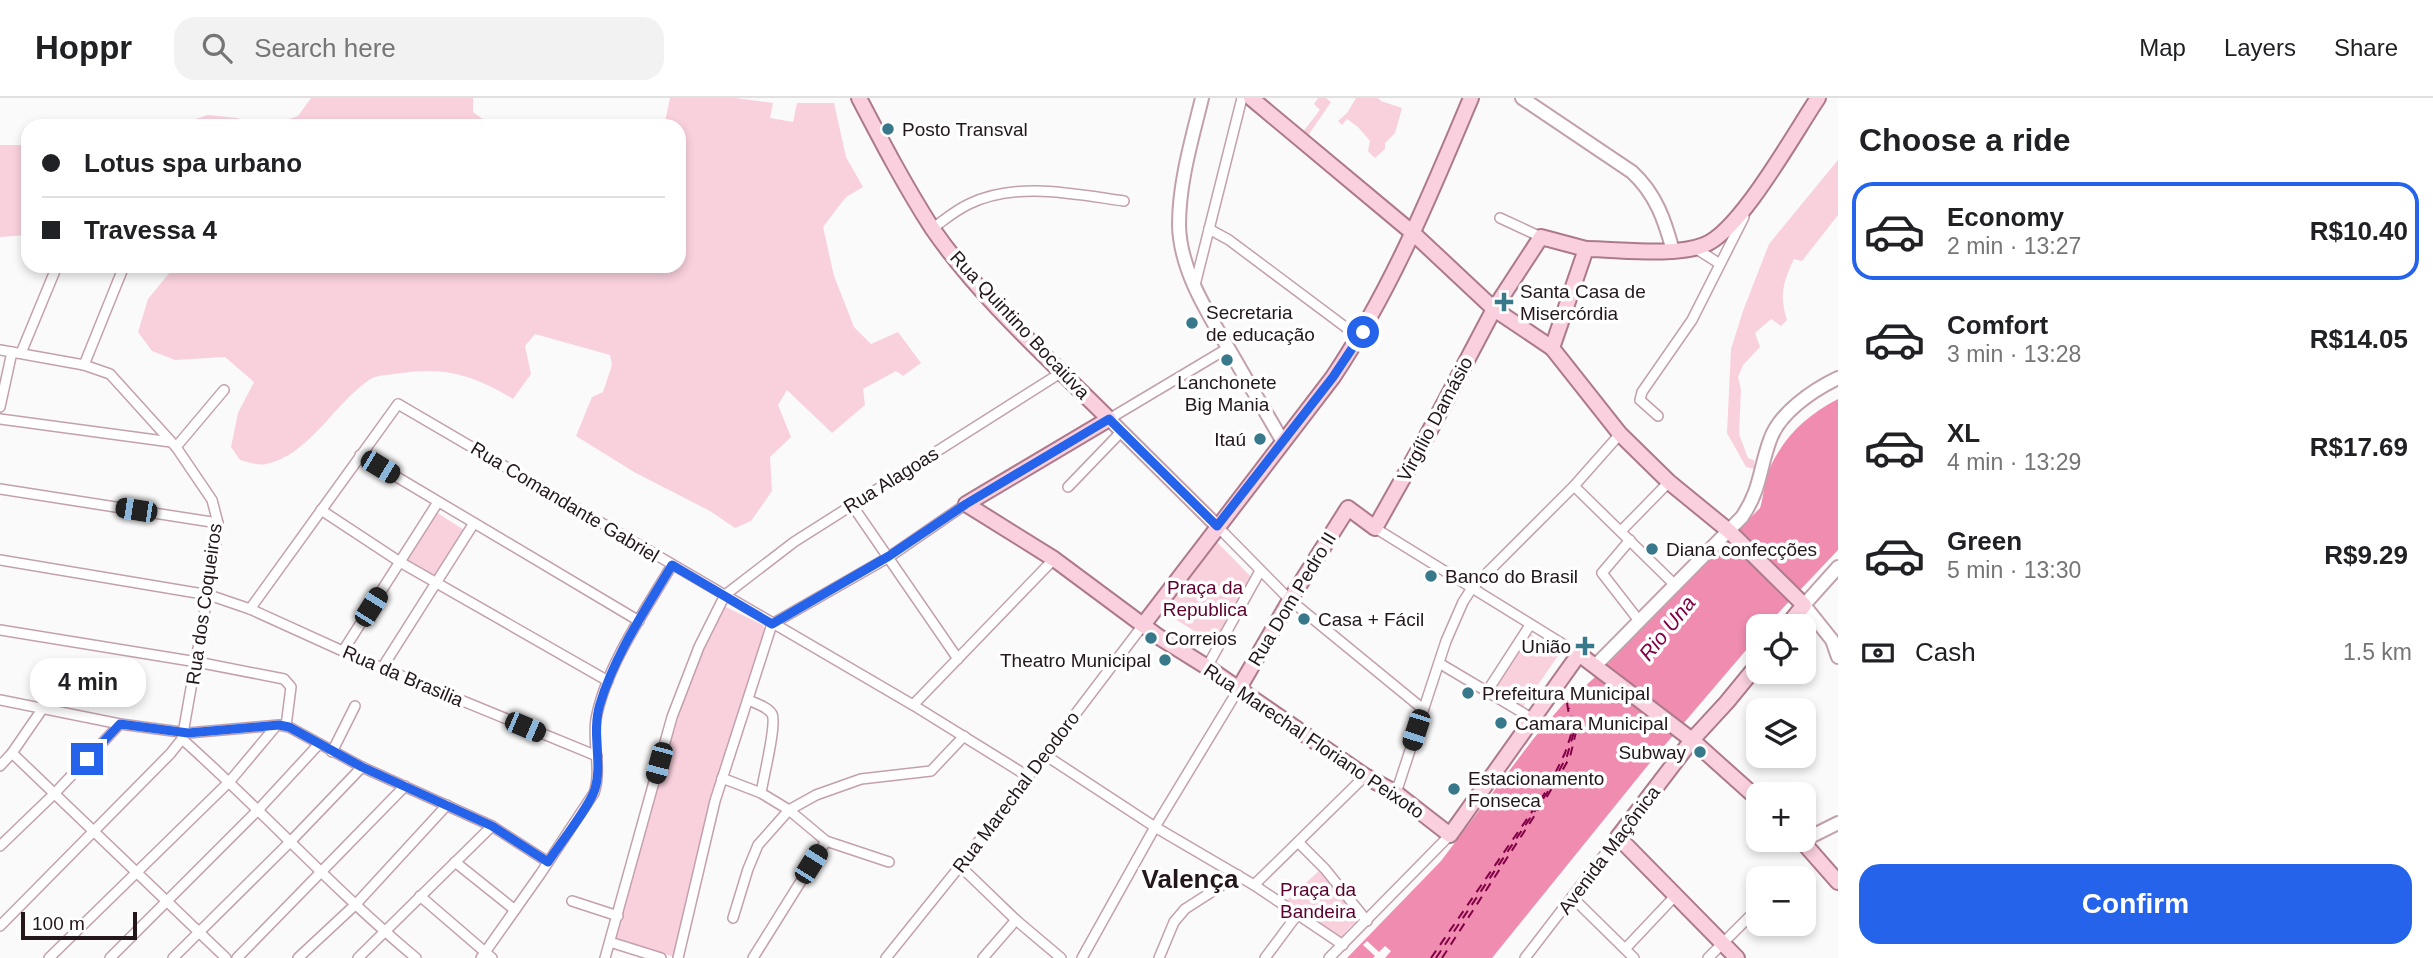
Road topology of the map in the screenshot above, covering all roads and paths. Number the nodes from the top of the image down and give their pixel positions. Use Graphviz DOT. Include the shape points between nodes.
graph roads {
  1 [pos="859,98"];
  2 [pos="1202,98"];
  3 [pos="1242,98"];
  4 [pos="1251,98"];
  5 [pos="1471,98"];
  6 [pos="1522,98"];
  7 [pos="1816,99"];
  8 [pos="1754,197"];
  9 [pos="1124,201"];
  10 [pos="1500,218"];
  11 [pos="933,228"];
  12 [pos="1209,229"];
  13 [pos="1414,234"];
  14 [pos="1541,237"];
  15 [pos="1695,248"];
  16 [pos="1586,249"];
  17 [pos="1674,251"];
  18 [pos="1720,264"];
  19 [pos="54,273"];
  20 [pos="121,273"];
  21 [pos="1195,285"];
  22 [pos="1494,309"];
  23 [pos="1360,338"];
  24 [pos="1228,348"];
  25 [pos="1552,348"];
  26 [pos="0,349"];
  27 [pos="17,353"];
  28 [pos="84,365"];
  29 [pos="1062,372"];
  30 [pos="1838,378"];
  31 [pos="224,390"];
  32 [pos="0,407"];
  33 [pos="1658,416"];
  34 [pos="0,419"];
  35 [pos="1109,419"];
  36 [pos="1122,431"];
  37 [pos="1620,435"];
  38 [pos="1283,442"];
  39 [pos="173,444"];
  40 [pos="360,455"];
  41 [pos="1669,482"];
  42 [pos="1574,486"];
  43 [pos="1068,487"];
  44 [pos="0,489"];
  45 [pos="438,502"];
  46 [pos="966,504"];
  47 [pos="852,505"];
  48 [pos="321,510"];
  49 [pos="218,523"];
  50 [pos="474,523"];
  51 [pos="1217,526"];
  52 [pos="1375,528"];
  53 [pos="1621,531"];
  54 [pos="1731,532"];
  55 [pos="1630,540"];
  56 [pos="889,556"];
  57 [pos="1054,559"];
  58 [pos="0,560"];
  59 [pos="400,562"];
  60 [pos="672,565"];
  61 [pos="1838,567"];
  62 [pos="1260,571"];
  63 [pos="436,583"];
  64 [pos="1676,586"];
  65 [pos="1472,588"];
  66 [pos="209,595"];
  67 [pos="725,595"];
  68 [pos="1290,600"];
  69 [pos="1800,601"];
  70 [pos="250,608"];
  71 [pos="1793,614"];
  72 [pos="639,621"];
  73 [pos="1640,622"];
  74 [pos="772,624"];
  75 [pos="1143,625"];
  76 [pos="1530,625"];
  77 [pos="0,630"];
  78 [pos="1835,637"];
  79 [pos="343,651"];
  80 [pos="1579,654"];
  81 [pos="1838,657"];
  82 [pos="958,659"];
  83 [pos="197,663"];
  84 [pos="1439,663"];
  85 [pos="1207,667"];
  86 [pos="382,668"];
  87 [pos="1597,668"];
  88 [pos="1746,679"];
  89 [pos="608,681"];
  90 [pos="1238,690"];
  91 [pos="1488,690"];
  92 [pos="0,700"];
  93 [pos="748,700"];
  94 [pos="913,705"];
  95 [pos="355,706"];
  96 [pos="43,708"];
  97 [pos="1423,709"];
  98 [pos="1533,719"];
  99 [pos="120,724"];
  100 [pos="281,726"];
  101 [pos="183,735"];
  102 [pos="964,736"];
  103 [pos="1686,737"];
  104 [pos="319,744"];
  105 [pos="332,751"];
  106 [pos="1045,755"];
  107 [pos="597,756"];
  108 [pos="4,761"];
  109 [pos="362,767"];
  110 [pos="1364,776"];
  111 [pos="1029,777"];
  112 [pos="722,778"];
  113 [pos="230,781"];
  114 [pos="405,786"];
  115 [pos="1746,789"];
  116 [pos="761,793"];
  117 [pos="1395,793"];
  118 [pos="54,794"];
  119 [pos="447,805"];
  120 [pos="259,809"];
  121 [pos="789,810"];
  122 [pos="1838,823"];
  123 [pos="492,826"];
  124 [pos="1155,827"];
  125 [pos="94,832"];
  126 [pos="1816,834"];
  127 [pos="1450,835"];
  128 [pos="1618,837"];
  129 [pos="291,841"];
  130 [pos="826,841"];
  131 [pos="1298,842"];
  132 [pos="0,846"];
  133 [pos="1813,852"];
  134 [pos="455,862"];
  135 [pos="548,862"];
  136 [pos="889,862"];
  137 [pos="960,866"];
  138 [pos="322,871"];
  139 [pos="136,873"];
  140 [pos="1238,876"];
  141 [pos="1838,882"];
  142 [pos="1254,885"];
  143 [pos="420,896"];
  144 [pos="1675,896"];
  145 [pos="1573,898"];
  146 [pos="168,901"];
  147 [pos="572,901"];
  148 [pos="356,904"];
  149 [pos="515,910"];
  150 [pos="1297,915"];
  151 [pos="618,916"];
  152 [pos="733,918"];
  153 [pos="1016,920"];
  154 [pos="1746,920"];
  155 [pos="1367,921"];
  156 [pos="0,926"];
  157 [pos="199,932"];
  158 [pos="385,932"];
  159 [pos="610,942"];
  160 [pos="1722,944"];
  161 [pos="1343,945"];
  162 [pos="1625,949"];
  163 [pos="486,956"];
  164 [pos="1531,956"];
  165 [pos="49,958"];
  166 [pos="110,958"];
  167 [pos="173,958"];
  168 [pos="226,958"];
  169 [pos="237,958"];
  170 [pos="298,958"];
  171 [pos="358,958"];
  172 [pos="416,958"];
  173 [pos="605,958"];
  174 [pos="661,958"];
  175 [pos="678,958"];
  176 [pos="753,958"];
  177 [pos="886,958"];
  178 [pos="983,958"];
  179 [pos="1060,958"];
  180 [pos="1082,958"];
  181 [pos="1159,958"];
  182 [pos="1265,958"];
  183 [pos="1329,958"];
  184 [pos="1634,958"];
  185 [pos="1708,958"];
  186 [pos="1737,958"];
  1 -- 11 [label="main road, Rua Quintino Bocaiúva"];
  2 -- 21 [label="street" via="1183,179 1179,224"];
  3 -- 12 [label="street"];
  4 -- 13 [label="main road"];
  5 -- 13 [label="main road"];
  6 -- 17 [label="street" via="1640,179 1660,210"];
  7 -- 8 [label="main road"];
  8 -- 15 [label="main road" via="1714,239"];
  8 -- 18 [label="street"];
  9 -- 11 [label="street" via="1005,192 967,204"];
  10 -- 14 [label="street"];
  11 -- 29 [label="main road, Rua Quintino Bocaiúva" via="970,277"];
  12 -- 21 [label="street"];
  12 -- 23 [label="street"];
  13 -- 22 [label="main road"];
  13 -- 23 [label="main road"];
  14 -- 16 [label="main road"];
  14 -- 22 [label="main road, Virgílio Damásio"];
  15 -- 17 [label="main road"];
  15 -- 18 [label="street"];
  16 -- 17 [label="main road"];
  16 -- 25 [label="main road"];
  18 -- 33 [label="street" via="1692,320 1642,392 1640,400"];
  19 -- 27 [label="street"];
  20 -- 28 [label="street"];
  21 -- 24 [label="street"];
  22 -- 25 [label="main road"];
  22 -- 52 [label="main road, Virgílio Damásio"];
  23 -- 38 [label="main road"];
  24 -- 35 [label="street"];
  24 -- 38 [label="street"];
  25 -- 37 [label="main road"];
  26 -- 27 [label="street, Rua dos Coqueiros"];
  27 -- 28 [label="street, Rua dos Coqueiros"];
  27 -- 32 [label="street"];
  28 -- 39 [label="street, Rua dos Coqueiros" via="117,380"];
  29 -- 35 [label="main road, Rua Quintino Bocaiúva"];
  29 -- 47 [label="street, Rua Alagoas"];
  30 -- 54 [label="street" via="1779,424 1751,504"];
  31 -- 39 [label="street"];
  34 -- 39 [label="street"];
  35 -- 36 [label="street, Rua Quintino Bocaiúva"];
  35 -- 46 [label="main road"];
  36 -- 43 [label="street"];
  36 -- 51 [label="street, Rua Quintino Bocaiúva"];
  37 -- 41 [label="main road"];
  37 -- 42 [label="street"];
  38 -- 51 [label="main road"];
  39 -- 49 [label="street, Rua dos Coqueiros" via="212,500"];
  40 -- 45 [label="street"];
  40 -- 48 [label="street"];
  40 -- 60 [label="street, Rua Comandante Gabriel" via="398,404"];
  41 -- 53 [label="street"];
  41 -- 54 [label="main road"];
  42 -- 53 [label="street"];
  42 -- 65 [label="street"];
  44 -- 49 [label="street"];
  45 -- 50 [label="street"];
  45 -- 59 [label="street"];
  46 -- 56 [label="street"];
  46 -- 57 [label="main road, Rua Marechal Floriano Peixoto"];
  47 -- 56 [label="street"];
  47 -- 67 [label="street, Rua Alagoas"];
  48 -- 59 [label="street"];
  48 -- 70 [label="street"];
  49 -- 66 [label="street, Rua dos Coqueiros"];
  50 -- 63 [label="street"];
  50 -- 72 [label="street"];
  51 -- 62 [label="street"];
  51 -- 75 [label="main road"];
  52 -- 65 [label="street"];
  52 -- 68 [label="main road, Rua Dom Pedro II" via="1348,508"];
  53 -- 55 [label="street"];
  54 -- 64 [label="street"];
  54 -- 69 [label="main road"];
  55 -- 64 [label="street"];
  55 -- 73 [label="street" via="1602,573"];
  56 -- 74 [label="street"];
  56 -- 82 [label="street"];
  57 -- 75 [label="main road, Rua Marechal Floriano Peixoto"];
  57 -- 82 [label="street"];
  58 -- 66 [label="street, Rua da Brasilia"];
  59 -- 63 [label="street"];
  59 -- 79 [label="street"];
  60 -- 67 [label="street, Rua Comandante Gabriel"];
  60 -- 72 [label="street"];
  61 -- 69 [label="street"];
  62 -- 68 [label="street"];
  62 -- 85 [label="street"];
  63 -- 86 [label="street"];
  63 -- 89 [label="street"];
  64 -- 73 [label="street"];
  65 -- 76 [label="street"];
  65 -- 84 [label="street"];
  66 -- 70 [label="street, Rua da Brasilia"];
  66 -- 83 [label="street, Rua dos Coqueiros"];
  67 -- 74 [label="street, Rua Comandante Gabriel"];
  67 -- 151 [label="street" via="672,717"];
  68 -- 90 [label="main road, Rua Dom Pedro II"];
  68 -- 97 [label="street"];
  69 -- 71 [label="main road"];
  69 -- 78 [label="street"];
  70 -- 79 [label="street, Rua da Brasilia"];
  72 -- 89 [label="street"];
  73 -- 87 [label="street"];
  74 -- 93 [label="street"];
  74 -- 94 [label="street, Rua Comandante Gabriel"];
  75 -- 85 [label="main road, Rua Marechal Floriano Peixoto"];
  75 -- 106 [label="street, Rua Marechal Deodoro"];
  76 -- 80 [label="street"];
  76 -- 91 [label="street"];
  77 -- 83 [label="street"];
  78 -- 81 [label="street"];
  79 -- 86 [label="street, Rua da Brasilia"];
  80 -- 87 [label="main road"];
  80 -- 98 [label="main road"];
  82 -- 94 [label="street"];
  83 -- 100 [label="street" via="284,679 290,693"];
  83 -- 101 [label="street, Rua dos Coqueiros"];
  84 -- 91 [label="street"];
  84 -- 97 [label="street"];
  85 -- 90 [label="main road, Rua Marechal Floriano Peixoto"];
  86 -- 107 [label="street, Rua da Brasilia"];
  87 -- 103 [label="main road"];
  88 -- 103 [label="main road, Avenida Maçônica"];
  89 -- 107 [label="street" via="597,718"];
  90 -- 110 [label="main road, Rua Marechal Floriano Peixoto"];
  90 -- 124 [label="street"];
  91 -- 98 [label="street"];
  92 -- 96 [label="street"];
  93 -- 112 [label="street"];
  93 -- 116 [label="street" via="773,716"];
  94 -- 102 [label="street, Rua Comandante Gabriel"];
  95 -- 105 [label="street"];
  96 -- 99 [label="street"];
  96 -- 108 [label="street"];
  97 -- 117 [label="street"];
  98 -- 127 [label="main road"];
  99 -- 101 [label="street"];
  99 -- 118 [label="street"];
  100 -- 101 [label="street"];
  100 -- 104 [label="street"];
  100 -- 113 [label="street"];
  101 -- 113 [label="street"];
  101 -- 125 [label="street"];
  102 -- 111 [label="street, Rua Comandante Gabriel"];
  102 -- 121 [label="street" via="931,771 861,779"];
  103 -- 115 [label="main road"];
  103 -- 128 [label="main road, Avenida Maçônica"];
  104 -- 105 [label="street"];
  104 -- 120 [label="street"];
  105 -- 109 [label="street"];
  106 -- 111 [label="street, Rua Marechal Deodoro"];
  106 -- 124 [label="street"];
  107 -- 135 [label="street" via="594,793"];
  108 -- 118 [label="street"];
  109 -- 114 [label="street"];
  109 -- 129 [label="street"];
  110 -- 117 [label="main road, Rua Marechal Floriano Peixoto"];
  110 -- 131 [label="street"];
  111 -- 137 [label="street, Rua Marechal Deodoro"];
  112 -- 116 [label="street"];
  112 -- 175 [label="street"];
  113 -- 120 [label="street"];
  113 -- 139 [label="street"];
  114 -- 119 [label="street"];
  114 -- 138 [label="street"];
  116 -- 121 [label="street"];
  117 -- 127 [label="main road, Rua Marechal Floriano Peixoto"];
  118 -- 125 [label="street"];
  118 -- 132 [label="street"];
  119 -- 123 [label="street"];
  119 -- 148 [label="street"];
  120 -- 129 [label="street"];
  120 -- 146 [label="street"];
  121 -- 130 [label="street"];
  121 -- 152 [label="street" via="758,845"];
  122 -- 126 [label="street"];
  123 -- 134 [label="street"];
  123 -- 135 [label="street"];
  124 -- 140 [label="street"];
  124 -- 180 [label="street"];
  125 -- 139 [label="street"];
  125 -- 156 [label="street"];
  127 -- 155 [label="street"];
  128 -- 144 [label="main road"];
  128 -- 145 [label="street, Avenida Maçônica"];
  129 -- 138 [label="street"];
  129 -- 157 [label="street"];
  130 -- 136 [label="street"];
  130 -- 176 [label="street"];
  131 -- 142 [label="street"];
  131 -- 155 [label="street"];
  133 -- 141 [label="main road"];
  134 -- 143 [label="street"];
  134 -- 149 [label="street"];
  135 -- 149 [label="street"];
  137 -- 153 [label="street"];
  137 -- 177 [label="street, Rua Marechal Deodoro"];
  138 -- 148 [label="street"];
  138 -- 169 [label="street"];
  139 -- 146 [label="street"];
  139 -- 165 [label="street"];
  140 -- 142 [label="street"];
  140 -- 181 [label="street" via="1178,916"];
  142 -- 150 [label="street"];
  143 -- 158 [label="street"];
  143 -- 163 [label="street"];
  144 -- 160 [label="main road"];
  144 -- 162 [label="street"];
  145 -- 162 [label="street"];
  145 -- 164 [label="street, Avenida Maçônica"];
  146 -- 157 [label="street"];
  146 -- 166 [label="street"];
  147 -- 151 [label="street"];
  148 -- 158 [label="street"];
  148 -- 170 [label="street"];
  149 -- 163 [label="street"];
  150 -- 161 [label="street"];
  150 -- 182 [label="street"];
  151 -- 159 [label="street"];
  153 -- 178 [label="street"];
  153 -- 179 [label="street"];
  154 -- 160 [label="street"];
  155 -- 161 [label="street"];
  157 -- 167 [label="street"];
  157 -- 168 [label="street"];
  158 -- 171 [label="street"];
  158 -- 172 [label="street"];
  159 -- 173 [label="street"];
  159 -- 174 [label="street"];
  160 -- 185 [label="street"];
  160 -- 186 [label="main road"];
  161 -- 183 [label="street"];
  162 -- 184 [label="street"];
}
